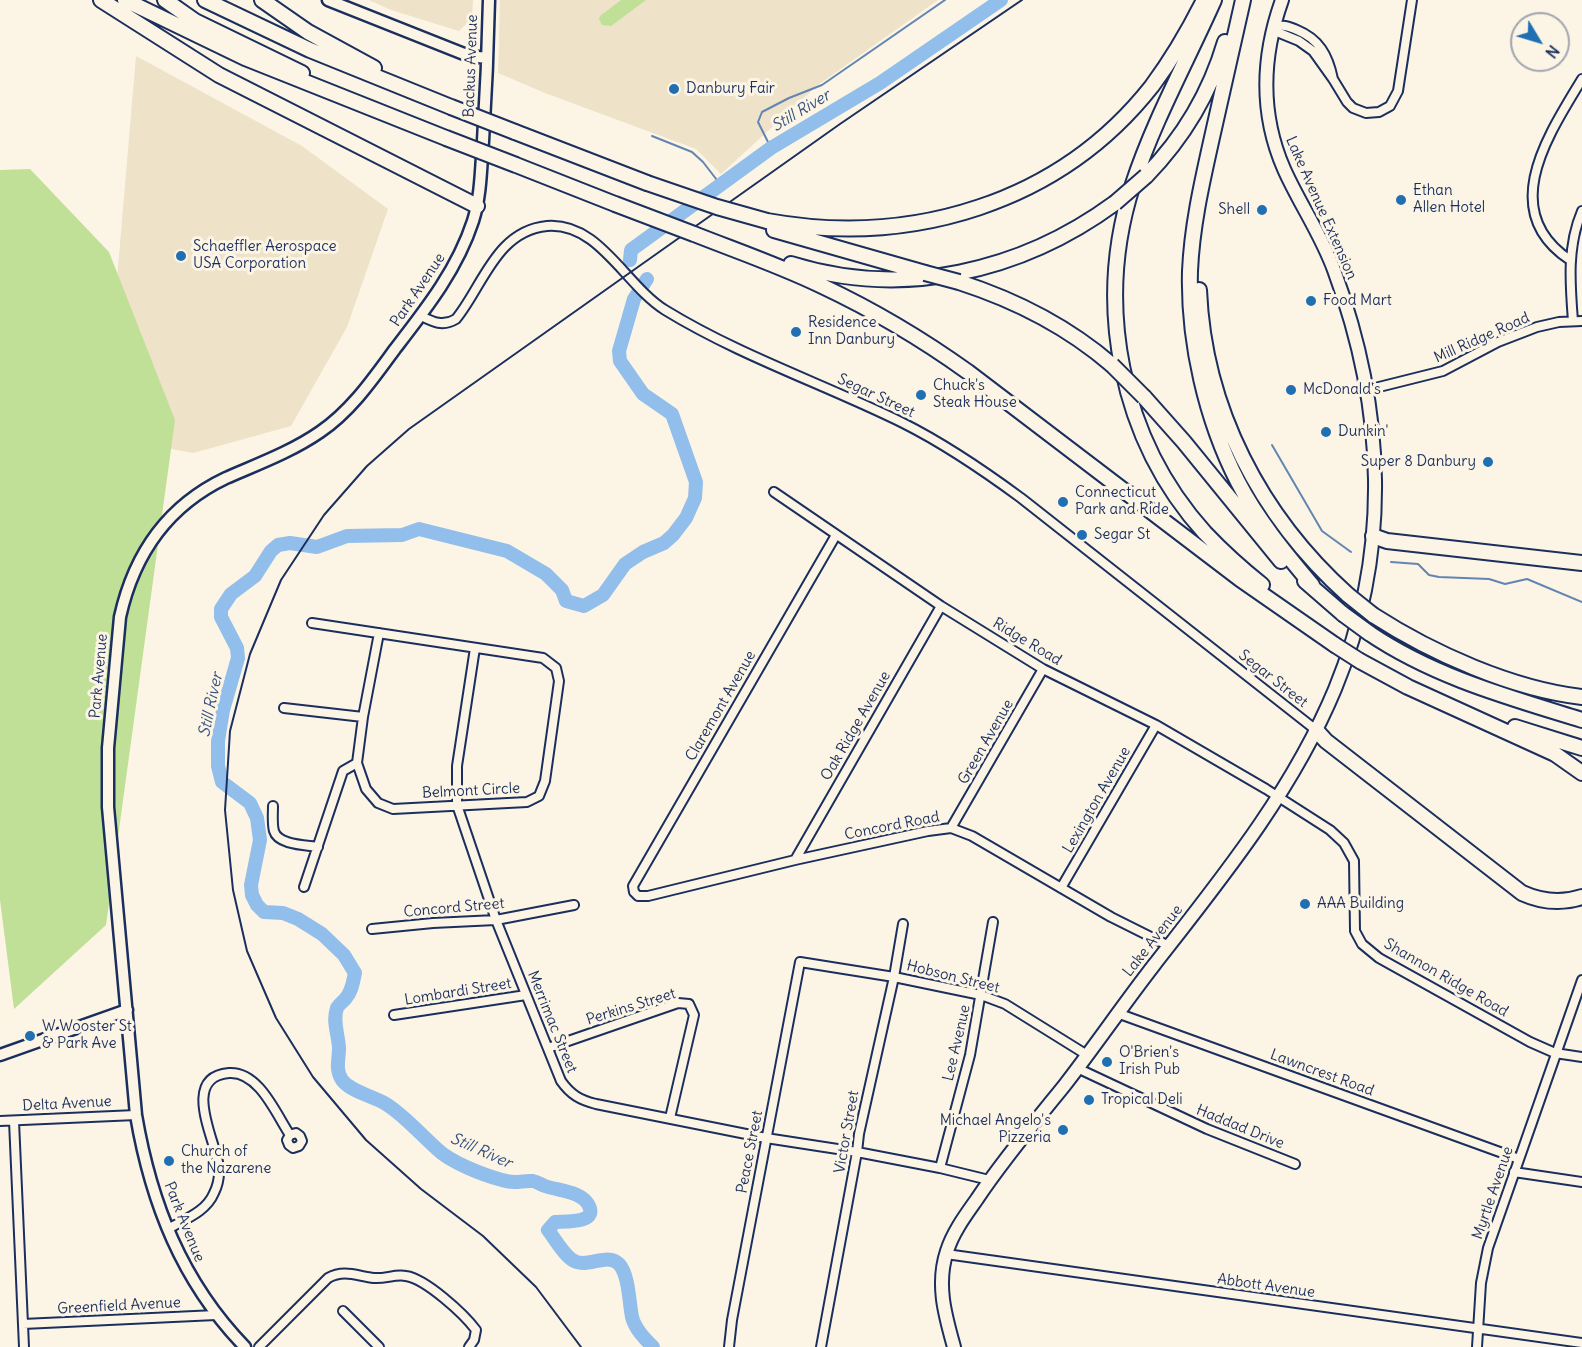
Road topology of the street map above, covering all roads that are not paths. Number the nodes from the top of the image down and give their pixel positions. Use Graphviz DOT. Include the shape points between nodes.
graph roads {
  1 [pos="100,0"];
  2 [pos="125,0"];
  3 [pos="165,0"];
  4 [pos="205,0"];
  5 [pos="262,0"];
  6 [pos="328,0"];
  7 [pos="489,0"];
  8 [pos="496,0"];
  9 [pos="1204,0"];
  10 [pos="1214,0"];
  11 [pos="1236,0"];
  12 [pos="1243,0"];
  13 [pos="1282,0"];
  14 [pos="1412,0"];
  15 [pos="488,26"];
  16 [pos="1273,28"];
  17 [pos="487,58"];
  18 [pos="1582,79"];
  19 [pos="451,107"];
  20 [pos="483,132"];
  21 [pos="1213,134"];
  22 [pos="446,138"];
  23 [pos="477,206"];
  24 [pos="1582,211"];
  25 [pos="764,224"];
  26 [pos="737,249"];
  27 [pos="1570,260"];
  28 [pos="420,316"];
  29 [pos="1572,321"];
  30 [pos="1582,321"];
  31 [pos="1367,390"];
  32 [pos="774,492"];
  33 [pos="836,535"];
  34 [pos="1373,536"];
  35 [pos="1582,555"];
  36 [pos="1582,562"];
  37 [pos="1312,585"];
  38 [pos="941,606"];
  39 [pos="312,623"];
  40 [pos="379,633"];
  41 [pos="1335,645"];
  42 [pos="475,648"];
  43 [pos="1043,669"];
  44 [pos="1582,697"];
  45 [pos="1434,698"];
  46 [pos="284,708"];
  47 [pos="363,717"];
  48 [pos="1582,720"];
  49 [pos="1156,725"];
  50 [pos="1316,730"];
  51 [pos="1582,748"];
  52 [pos="357,763"];
  53 [pos="1582,773"];
  54 [pos="1278,796"];
  55 [pos="457,805"];
  56 [pos="273,806"];
  57 [pos="951,828"];
  58 [pos="318,847"];
  59 [pos="795,860"];
  60 [pos="304,887"];
  61 [pos="1582,887"];
  62 [pos="1061,888"];
  63 [pos="633,892"];
  64 [pos="1582,897"];
  65 [pos="574,905"];
  66 [pos="496,920"];
  67 [pos="993,922"];
  68 [pos="903,924"];
  69 [pos="372,929"];
  70 [pos="1169,946"];
  71 [pos="800,962"];
  72 [pos="894,976"];
  73 [pos="1582,980"];
  74 [pos="526,995"];
  75 [pos="981,995"];
  76 [pos="127,1010"];
  77 [pos="1117,1013"];
  78 [pos="394,1015"];
  79 [pos="548,1048"];
  80 [pos="1555,1053"];
  81 [pos="0,1055"];
  82 [pos="1086,1055"];
  83 [pos="1582,1057"];
  84 [pos="1077,1068"];
  85 [pos="136,1114"];
  86 [pos="670,1118"];
  87 [pos="14,1120"];
  88 [pos="0,1121"];
  89 [pos="290,1135"];
  90 [pos="766,1138"];
  91 [pos="857,1152"];
  92 [pos="1519,1159"];
  93 [pos="1295,1164"];
  94 [pos="940,1168"];
  95 [pos="1514,1172"];
  96 [pos="989,1180"];
  97 [pos="1582,1182"];
  98 [pos="168,1228"];
  99 [pos="946,1254"];
  100 [pos="343,1311"];
  101 [pos="216,1315"];
  102 [pos="23,1324"];
  103 [pos="1479,1330"];
  104 [pos="1582,1343"];
  105 [pos="24,1347"];
  106 [pos="245,1347"];
  107 [pos="259,1347"];
  108 [pos="379,1347"];
  109 [pos="469,1347"];
  110 [pos="729,1347"];
  111 [pos="821,1347"];
  112 [pos="954,1347"];
  113 [pos="1477,1347"];
  1 -- 23 [label="highway" via="209,69"];
  2 -- 22 [label="highway" via="244,58"];
  3 -- 22 [label="highway" via="195,21 249,48"];
  4 -- 19 [label="highway" via="310,50"];
  5 -- 19 [label="highway" via="325,43"];
  6 -- 17 [label="main road" via="469,56"];
  7 -- 15 [label="main road, Backus Avenue"];
  8 -- 15 [label="main road"];
  9 -- 25 [label="highway" via="1166,67 1134,106 1081,154 1021,191 952,216 895,227 834,229"];
  10 -- 41 [label="highway" via="1149,140 1125,213 1115,270 1115,309 1125,384 1143,437 1188,511 1225,554"];
  11 -- 26 [label="highway, bridge" via="1220,60 1202,102 1181,135 1146,176 1115,203 1030,252 977,269 891,280 839,276"];
  12 -- 21 [label="highway"];
  13 -- 16 [label="main road, Lake Avenue Extension"];
  14 -- 16 [label="street" via="1395,99 1383,111 1374,113 1357,110 1347,102 1308,47"];
  15 -- 17 [label="main road, Backus Avenue"];
  16 -- 31 [label="main road, Lake Avenue Extension" via="1266,84 1274,139 1284,169 1334,269"];
  17 -- 20 [label="main road, Backus Avenue"];
  18 -- 27 [label="street" via="1545,147 1531,189 1539,224 1553,245"];
  19 -- 25 [label="highway, bridge"];
  20 -- 23 [label="main road, Park Avenue"];
  21 -- 37 [label="highway" via="1198,202 1190,271 1193,331 1203,386 1238,482 1259,517"];
  21 -- 44 [label="highway, bridge" via="1202,204 1198,270 1203,330 1231,434 1270,508 1302,550 1373,615 1423,645 1473,667"];
  22 -- 26 [label="highway, bridge"];
  23 -- 28 [label="main road, Park Avenue" via="461,252"];
  24 -- 27 [label="street"];
  25 -- 37 [label="highway, bridge" via="996,295 1077,338 1144,397 1283,564"];
  26 -- 41 [label="highway" via="847,298 944,356 1240,579"];
  27 -- 29 [label="street"];
  28 -- 50 [label="street, Segar Street" via="442,324 456,320 506,245 524,232 548,226 572,229 592,240 661,308 896,420 974,464"];
  28 -- 76 [label="main road, Park Avenue" via="374,378 335,421 303,443 189,500 159,530 137,563 117,633 108,767 110,836"];
  29 -- 30 [label="street, Mill Ridge Road"];
  29 -- 31 [label="street, Mill Ridge Road" via="1517,333 1443,371"];
  31 -- 34 [label="main road, Lake Avenue Extension" via="1376,482"];
  32 -- 33 [label="street, Ridge Road"];
  33 -- 38 [label="street, Ridge Road"];
  33 -- 63 [label="street, Claremont Avenue"];
  34 -- 35 [label="highway" via="1387,534"];
  34 -- 36 [label="highway" via="1387,541"];
  34 -- 50 [label="main road, Lake Avenue" via="1354,633"];
  37 -- 48 [label="highway, bridge" via="1342,614 1418,662 1456,680"];
  38 -- 43 [label="street, Ridge Road"];
  38 -- 59 [label="street, Oak Ridge Avenue"];
  39 -- 40 [label="street, Belmont Circle"];
  40 -- 42 [label="street, Belmont Circle"];
  40 -- 47 [label="street, Belmont Circle"];
  41 -- 45 [label="highway, bridge" via="1383,675"];
  42 -- 55 [label="street, Merrimac Street" via="457,766"];
  42 -- 55 [label="street, Belmont Circle" via="543,658 556,668 559,681 545,781 539,796 527,802"];
  43 -- 49 [label="street, Ridge Road"];
  43 -- 57 [label="street, Green Avenue"];
  45 -- 51 [label="highway"];
  45 -- 53 [label="highway" via="1555,754"];
  46 -- 47 [label="street"];
  47 -- 52 [label="street, Belmont Circle"];
  49 -- 54 [label="street, Ridge Road"];
  49 -- 62 [label="street, Lexington Avenue"];
  50 -- 54 [label="main road, Lake Avenue"];
  50 -- 61 [label="highway" via="1332,735 1526,887 1557,894"];
  50 -- 64 [label="highway" via="1512,887 1544,901"];
  52 -- 55 [label="street, Belmont Circle" via="366,789 378,803 393,808"];
  52 -- 58 [label="street" via="343,771"];
  54 -- 70 [label="main road, Lake Avenue"];
  54 -- 80 [label="street, Shannon Ridge Road" via="1344,843 1354,861 1355,931 1362,944 1389,963"];
  55 -- 66 [label="street, Merrimac Street"];
  56 -- 58 [label="street" via="274,832 279,838"];
  57 -- 59 [label="street, Concord Road"];
  57 -- 62 [label="street, Concord Road" via="972,836"];
  58 -- 60 [label="street"];
  59 -- 63 [label="street, Concord Road" via="648,896"];
  62 -- 70 [label="street, Concord Road"];
  65 -- 66 [label="street, Concord Street"];
  66 -- 69 [label="street, Concord Street"];
  66 -- 74 [label="street, Merrimac Street"];
  67 -- 75 [label="street, Lee Avenue"];
  68 -- 72 [label="street, Victor Street"];
  70 -- 77 [label="main road, Lake Avenue"];
  71 -- 72 [label="street, Hobson Street"];
  71 -- 90 [label="street, Peace Street"];
  72 -- 75 [label="street, Hobson Street"];
  72 -- 91 [label="street, Victor Street"];
  73 -- 80 [label="street, Myrtle Avenue"];
  74 -- 78 [label="street, Lombardi Street"];
  74 -- 79 [label="street, Merrimac Street"];
  75 -- 82 [label="street, Hobson Street" via="1005,1004"];
  75 -- 94 [label="street, Lee Avenue" via="970,1055"];
  76 -- 81 [label="main road"];
  76 -- 85 [label="main road, Park Avenue"];
  77 -- 82 [label="main road, Lake Avenue"];
  77 -- 92 [label="street, Lawncrest Road"];
  79 -- 86 [label="street, Merrimac Street" via="561,1081 582,1101"];
  79 -- 86 [label="street, Perkins Street" via="678,1003 689,1004 694,1015"];
  80 -- 83 [label="street, Shannon Ridge Road"];
  80 -- 92 [label="street, Myrtle Avenue"];
  82 -- 84 [label="main road, Lake Avenue"];
  84 -- 93 [label="street, Haddad Drive" via="1207,1129"];
  84 -- 96 [label="main road, Lake Avenue"];
  85 -- 87 [label="street, Delta Avenue"];
  85 -- 98 [label="main road, Park Avenue" via="142,1150"];
  86 -- 90 [label="street, Merrimac Street"];
  87 -- 88 [label="street, Delta Avenue"];
  87 -- 102 [label="street"];
  89 -- 98 [label="street" via="251,1078 227,1073 215,1078 202,1097 218,1163 215,1192 199,1211"];
  90 -- 91 [label="street, Merrimac Street"];
  90 -- 110 [label="street, Peace Street"];
  91 -- 94 [label="street, Merrimac Street"];
  91 -- 111 [label="street, Victor Street"];
  92 -- 95 [label="street, Myrtle Avenue"];
  94 -- 96 [label="street, Merrimac Street"];
  95 -- 97 [label="street"];
  95 -- 103 [label="street, Myrtle Avenue" via="1488,1248 1481,1283"];
  96 -- 99 [label="main road, Lake Avenue" via="957,1229"];
  98 -- 101 [label="main road, Park Avenue" via="198,1289"];
  99 -- 103 [label="street, Abbott Avenue"];
  99 -- 112 [label="main road, Lake Avenue" via="941,1281"];
  100 -- 108 [label="street"];
  101 -- 102 [label="street, Greenfield Avenue"];
  101 -- 106 [label="main road, Park Avenue"];
  102 -- 105 [label="street"];
  103 -- 104 [label="street, Abbott Avenue"];
  103 -- 113 [label="street, Myrtle Avenue"];
  107 -- 109 [label="street" via="328,1278 346,1272 380,1279 409,1276 424,1283 469,1320 476,1330"];
}
